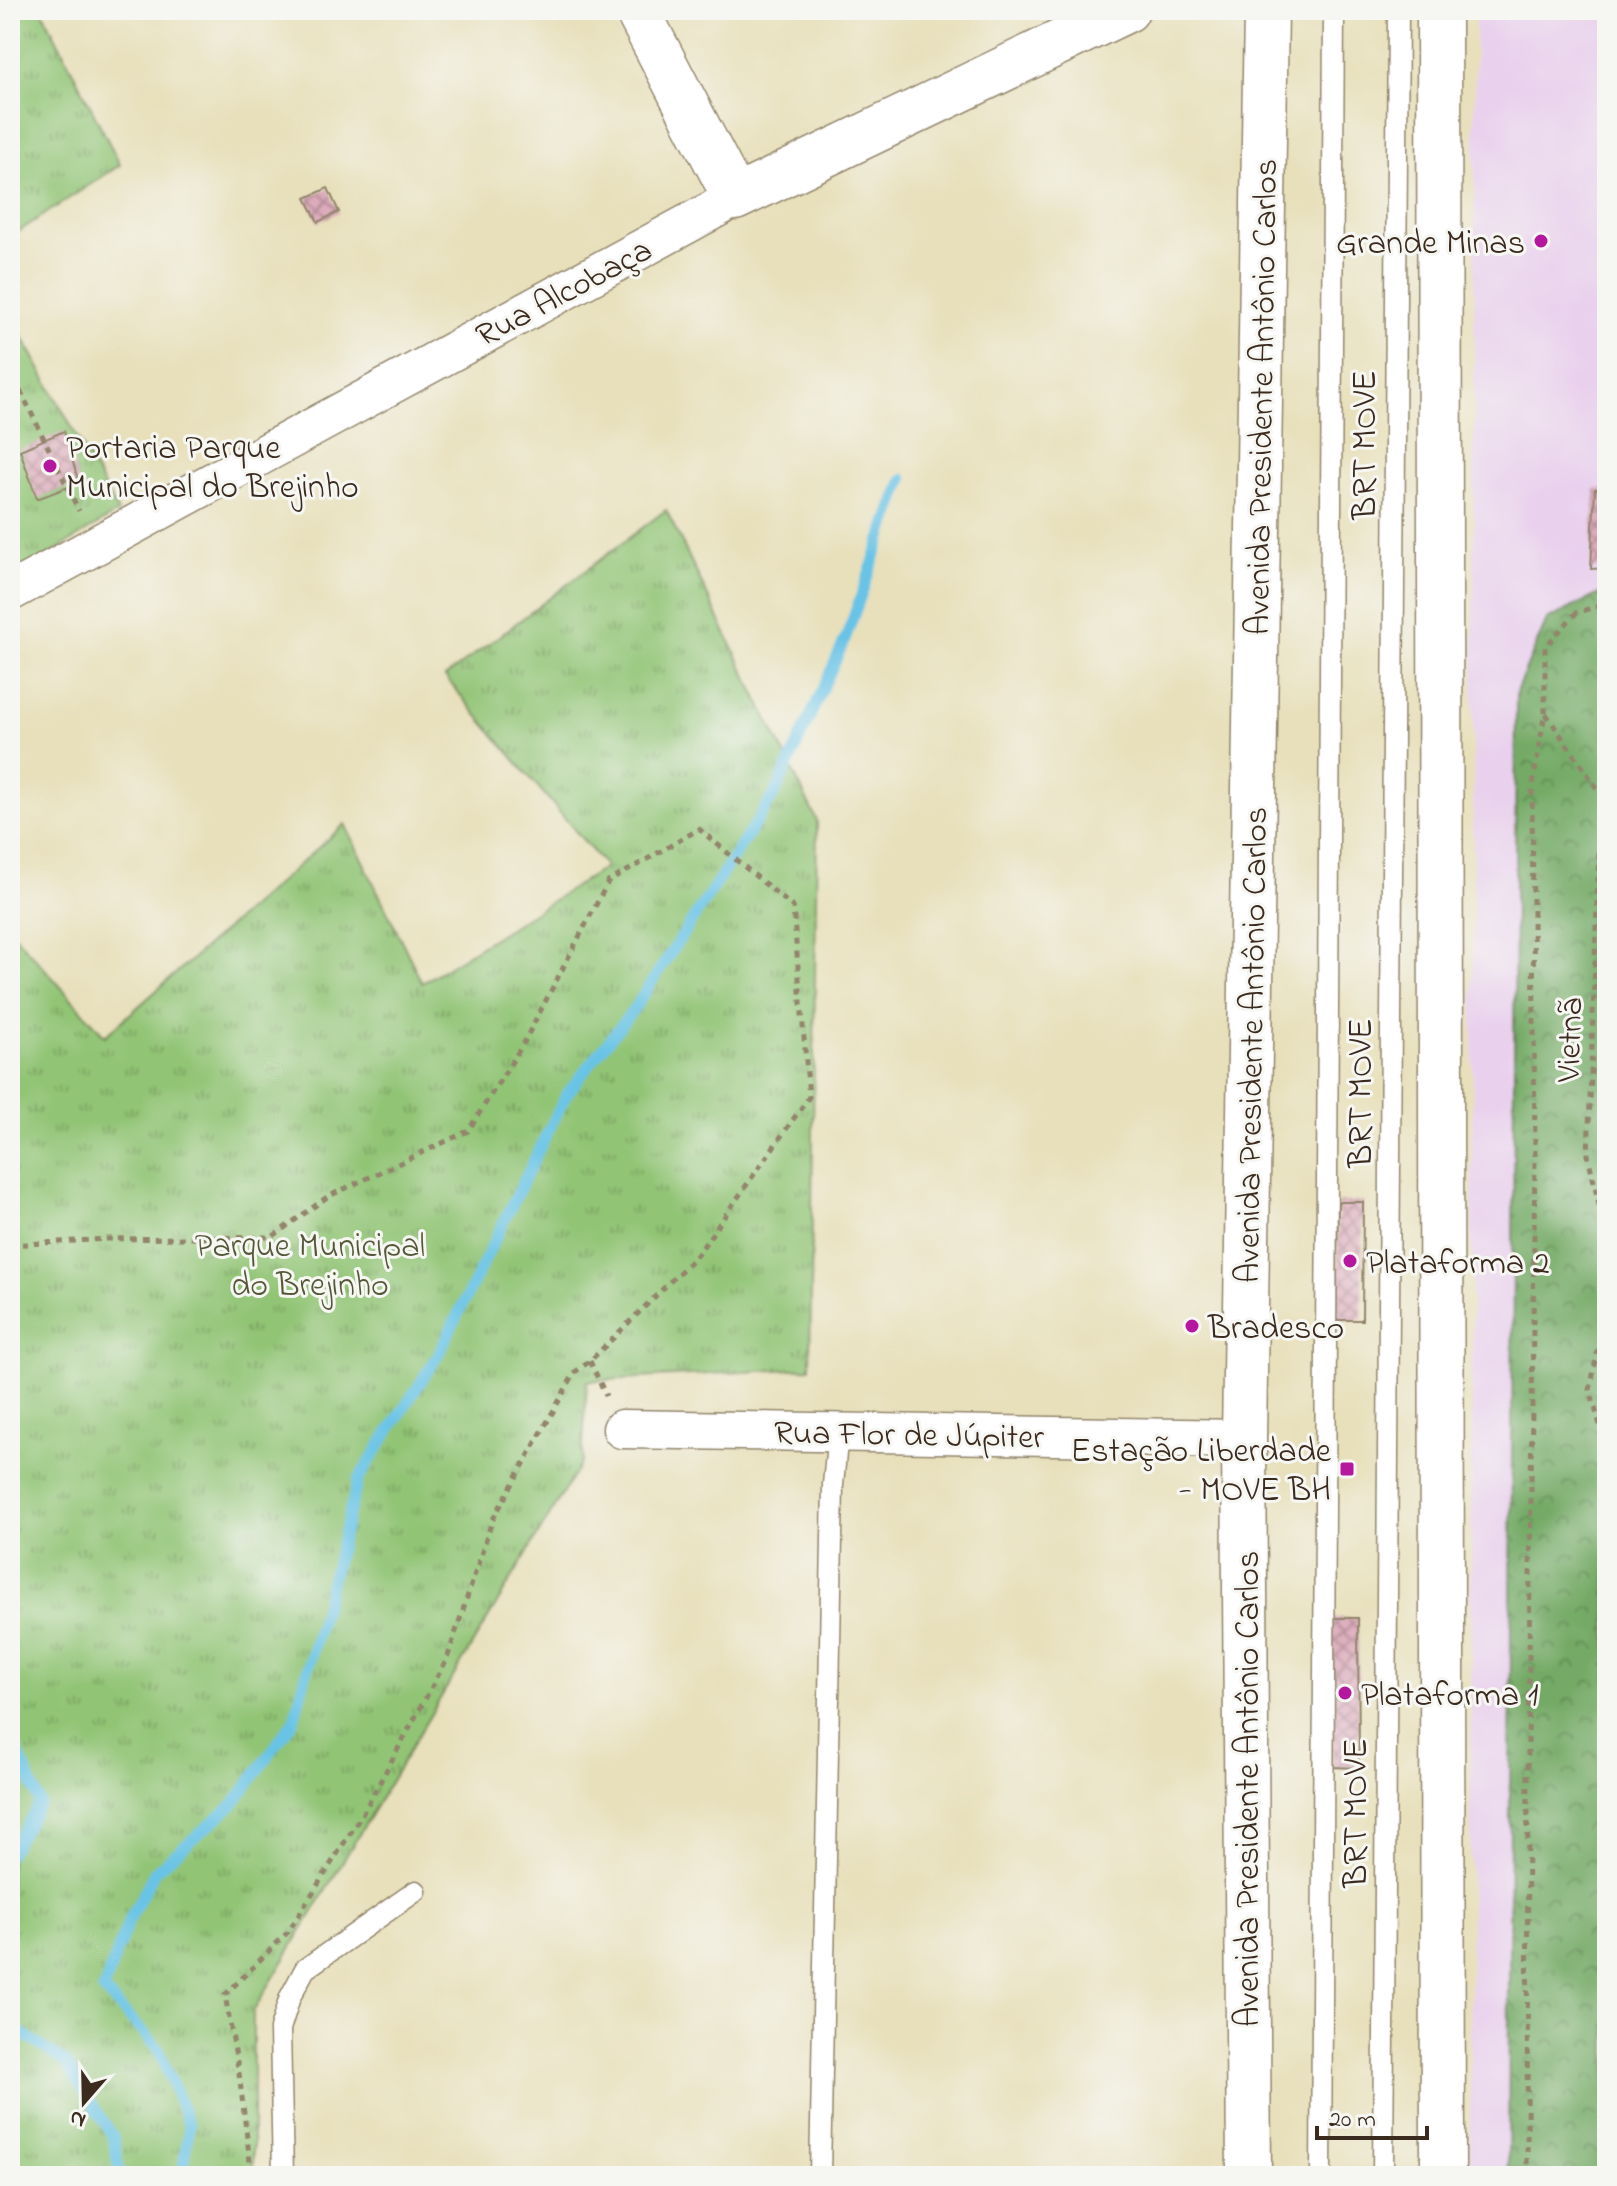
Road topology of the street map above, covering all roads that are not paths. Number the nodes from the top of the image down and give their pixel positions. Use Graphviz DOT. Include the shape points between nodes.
graph roads {
  1 [pos="637,10"];
  2 [pos="1127,10"];
  3 [pos="1266,10"];
  4 [pos="1334,10"];
  5 [pos="1398,10"];
  6 [pos="1439,10"];
  7 [pos="735,198"];
  8 [pos="10,592"];
  9 [pos="622,1429"];
  10 [pos="838,1432"];
  11 [pos="1244,1439"];
  12 [pos="416,1891"];
  13 [pos="283,2176"];
  14 [pos="820,2176"];
  15 [pos="1249,2176"];
  16 [pos="1321,2176"];
  17 [pos="1383,2176"];
  18 [pos="1443,2176"];
  1 -- 7 [label="main road"];
  2 -- 7 [label="main road, Rua Alcobaça"];
  3 -- 11 [label="main road, Avenida Presidente Antônio Carlos"];
  4 -- 16 [label="lane, BRT MOVE"];
  5 -- 17 [label="lane, BRT MOVE"];
  6 -- 18 [label="main road"];
  7 -- 8 [label="street, Rua Alcobaça"];
  9 -- 10 [label="street, Rua Flor de Júpiter"];
  10 -- 11 [label="street, Rua Flor de Júpiter"];
  10 -- 14 [label="lane"];
  11 -- 15 [label="main road, Avenida Presidente Antônio Carlos"];
  12 -- 13 [label="lane" via="305,1969 290,1997 280,2029"];
}
